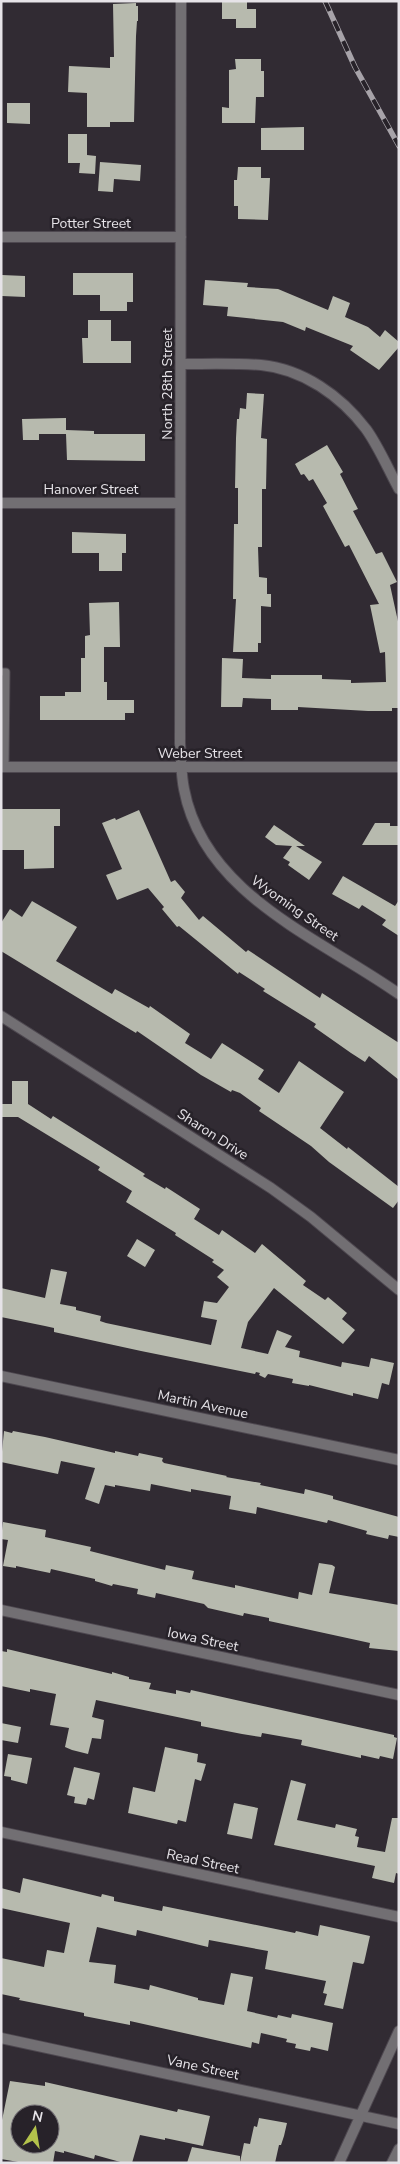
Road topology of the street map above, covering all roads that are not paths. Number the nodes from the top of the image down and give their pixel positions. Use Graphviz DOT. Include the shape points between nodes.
graph roads {
  1 [pos="181,1"];
  2 [pos="1,237"];
  3 [pos="181,237"];
  4 [pos="181,364"];
  5 [pos="399,489"];
  6 [pos="1,502"];
  7 [pos="180,503"];
  8 [pos="1,672"];
  9 [pos="3,767"];
  10 [pos="182,767"];
  11 [pos="399,767"];
  12 [pos="399,994"];
  13 [pos="1,1016"];
  14 [pos="399,1290"];
  15 [pos="1,1376"];
  16 [pos="399,1460"];
  17 [pos="1,1610"];
  18 [pos="399,1695"];
  19 [pos="1,1832"];
  20 [pos="399,1917"];
  21 [pos="399,2031"];
  22 [pos="1,2038"];
  23 [pos="360,2115"];
  24 [pos="399,2124"];
  25 [pos="399,2149"];
  26 [pos="339,2163"];
  27 [pos="392,2163"];
  1 -- 3 [label="street, North 28th Street"];
  2 -- 3 [label="street, Potter Street"];
  3 -- 4 [label="street, North 28th Street"];
  4 -- 5 [label="street" via="261,365 311,381 334,395 356,417 374,442"];
  4 -- 7 [label="street, North 28th Street"];
  6 -- 7 [label="street, Hanover Street"];
  7 -- 10 [label="street, North 28th Street"];
  8 -- 9 [label="lane" via="6,672"];
  9 -- 10 [label="street, Weber Street"];
  10 -- 11 [label="street, Weber Street"];
  10 -- 12 [label="street, Wyoming Street" via="184,789 193,818 210,852 231,877 272,912"];
  13 -- 14 [label="street, Sharon Drive" via="271,1188"];
  15 -- 16 [label="street, Martin Avenue"];
  17 -- 18 [label="street, Iowa Street"];
  19 -- 20 [label="street, Read Street"];
  21 -- 23 [label="street"];
  22 -- 23 [label="street, Vane Street"];
  23 -- 24 [label="street, Vane Street"];
  23 -- 26 [label="street"];
  25 -- 27 [label="street"];
}
